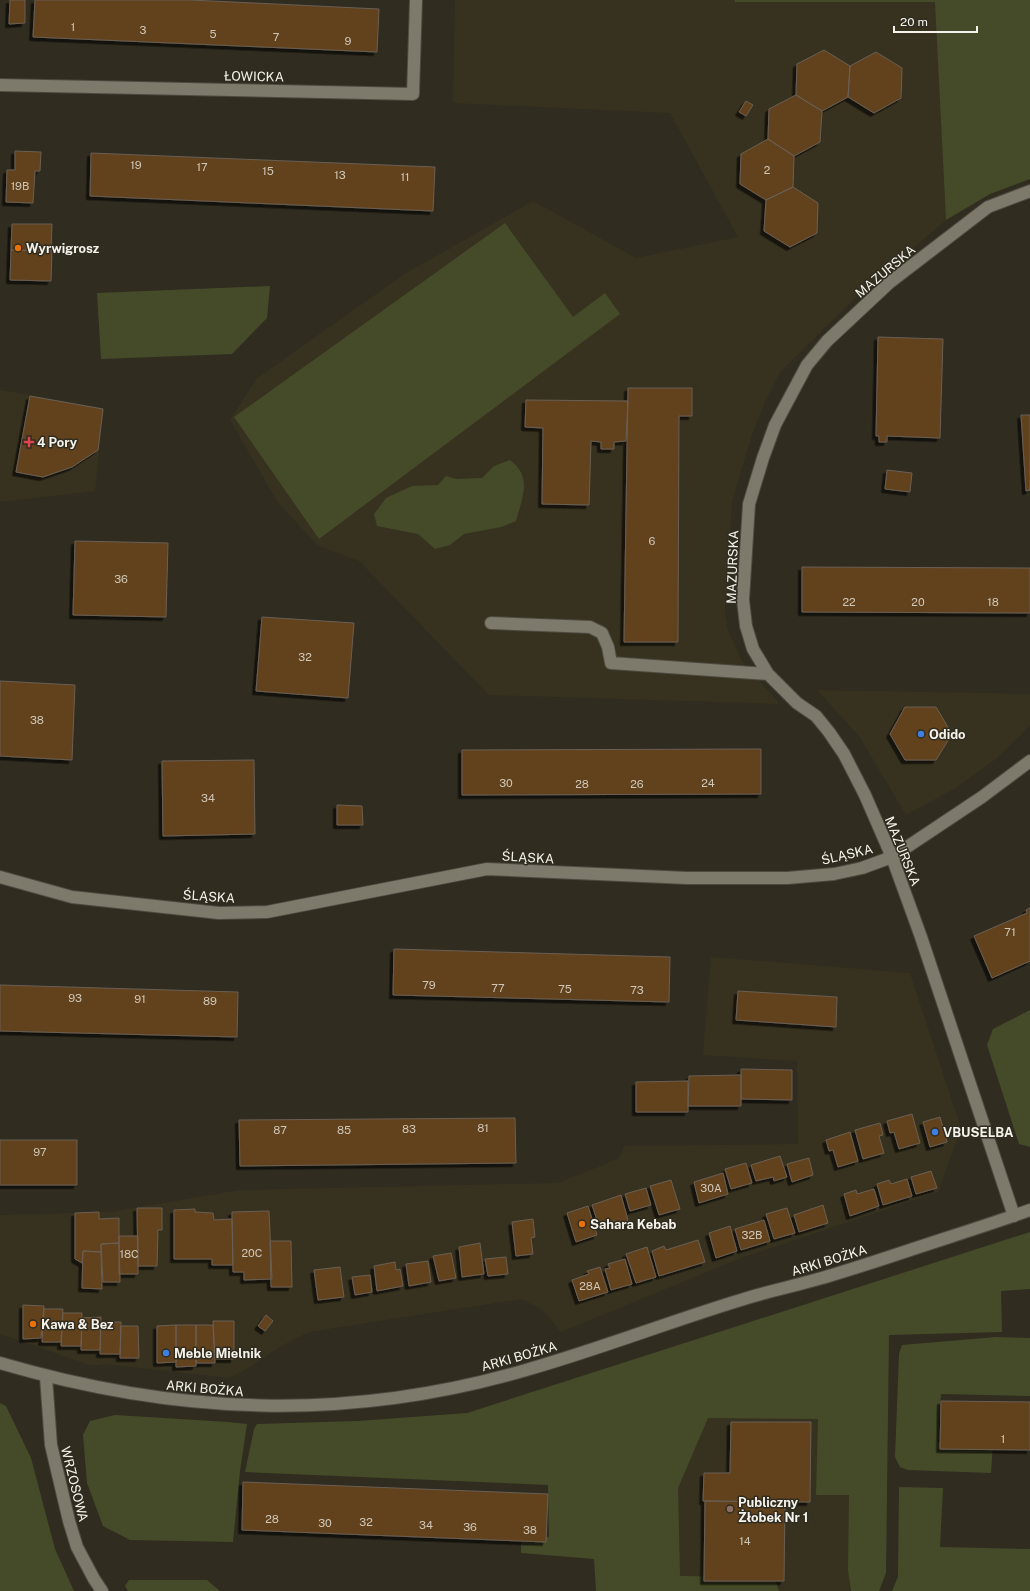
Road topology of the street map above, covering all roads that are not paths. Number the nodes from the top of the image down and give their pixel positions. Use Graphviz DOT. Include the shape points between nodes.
graph roads {
  1 [pos="416,0"];
  2 [pos="0,85"];
  3 [pos="1030,191"];
  4 [pos="491,623"];
  5 [pos="768,674"];
  6 [pos="1030,761"];
  7 [pos="892,857"];
  8 [pos="0,877"];
  9 [pos="1030,1210"];
  10 [pos="1014,1216"];
  11 [pos="0,1363"];
  12 [pos="46,1377"];
  13 [pos="102,1591"];
  1 -- 2 [label="street, ŁOWICKA" via="413,94"];
  3 -- 5 [label="street, MAZURSKA" via="988,207 889,284 827,341 807,365 790,395 763,458 749,504 746,532 743,600 746,626 753,648"];
  4 -- 5 [label="street" via="590,627 602,633 611,663"];
  5 -- 7 [label="street, MAZURSKA" via="797,703 816,716 844,754"];
  6 -- 7 [label="street, ŚLĄSKA" via="982,797"];
  7 -- 8 [label="street, ŚLĄSKA" via="862,868 834,874 787,878 687,878 487,869 267,912 220,913 72,897"];
  7 -- 10 [label="street, MAZURSKA"];
  9 -- 10 [label="street, ARKI BOŻKA"];
  10 -- 12 [label="street, ARKI BOŻKA" via="833,1275 744,1299 525,1371 427,1393 345,1404 240,1406 187,1402 113,1391"];
  11 -- 12 [label="street, ARKI BOŻKA"];
  12 -- 13 [label="street, WRZOSOWA" via="50,1445 67,1514 77,1547"];
}
